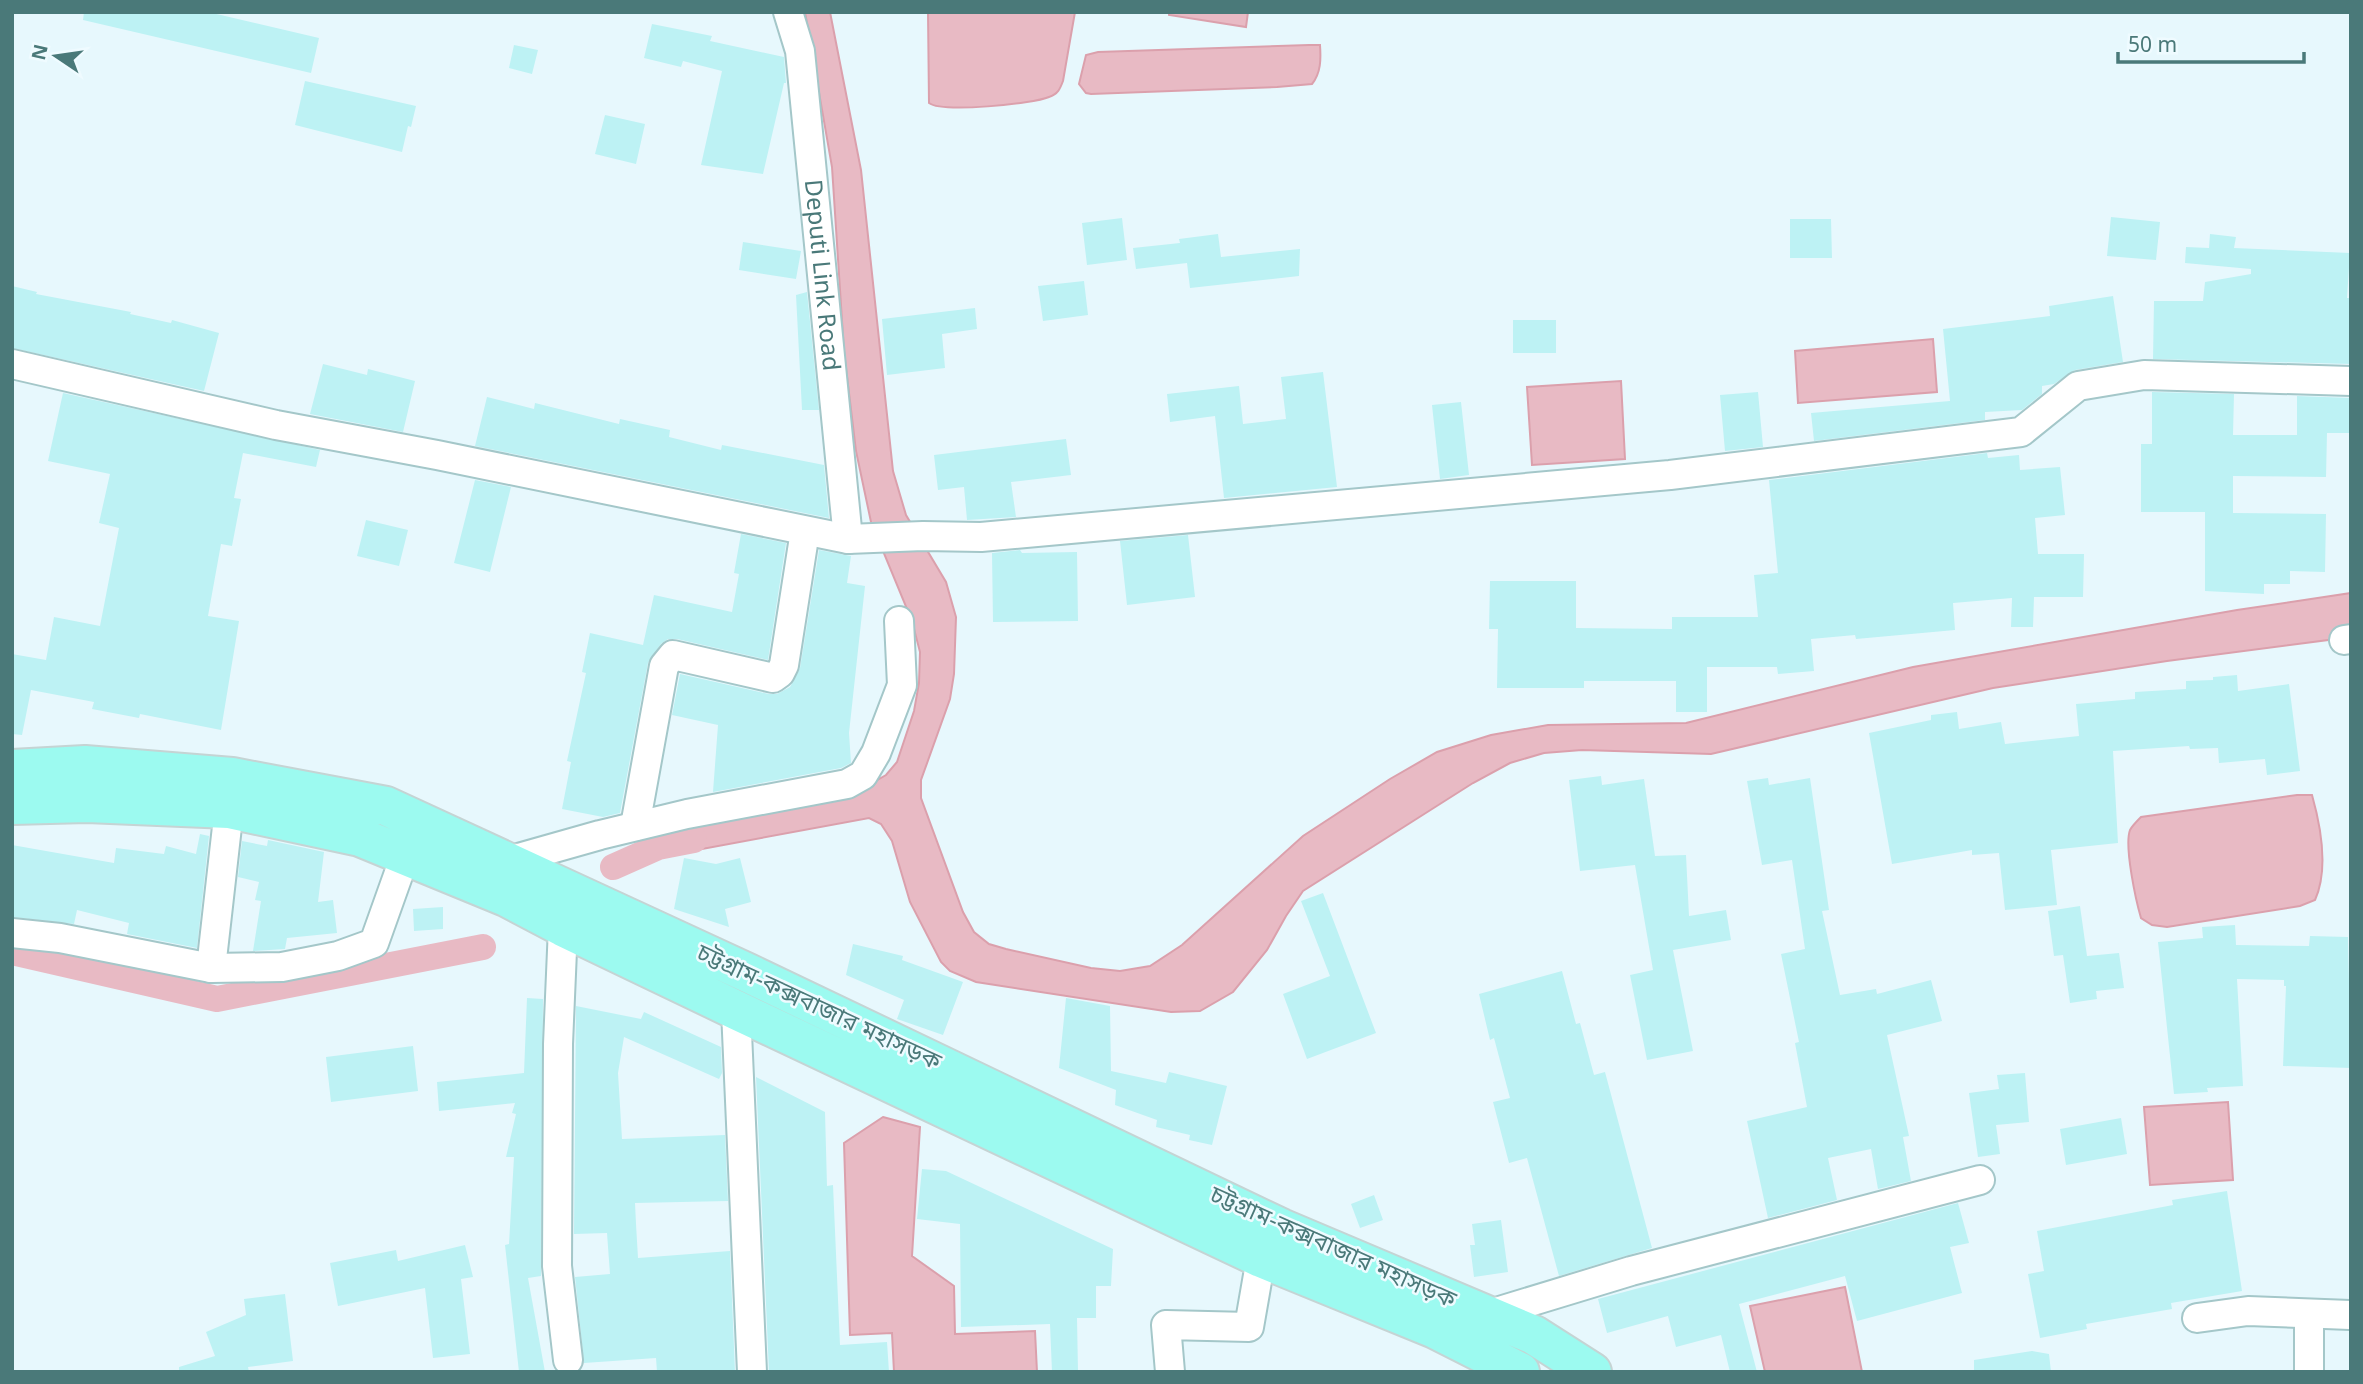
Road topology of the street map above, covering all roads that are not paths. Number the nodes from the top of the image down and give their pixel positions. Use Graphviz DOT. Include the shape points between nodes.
graph roads {
  1 [pos="788,12"];
  2 [pos="12,364"];
  3 [pos="2351,381"];
  4 [pos="805,531"];
  5 [pos="860,538"];
  6 [pos="899,621"];
  7 [pos="12,769"];
  8 [pos="12,805"];
  9 [pos="229,809"];
  10 [pos="635,826"];
  11 [pos="405,856"];
  12 [pos="508,861"];
  13 [pos="563,927"];
  14 [pos="12,933"];
  15 [pos="211,968"];
  16 [pos="736,1010"];
  17 [pos="1980,1181"];
  18 [pos="1261,1258"];
  19 [pos="1487,1315"];
  20 [pos="2309,1315"];
  21 [pos="2350,1315"];
  22 [pos="2197,1318"];
  23 [pos="1435,1329"];
  24 [pos="568,1360"];
  25 [pos="1498,1366"];
  26 [pos="752,1372"];
  27 [pos="1170,1372"];
  28 [pos="1592,1372"];
  29 [pos="2309,1372"];
  1 -- 5 [label="street, Deputi Link Road" via="800,51"];
  2 -- 4 [label="street" via="276,425"];
  3 -- 5 [label="street" via="2144,375 2078,386 2021,432 1670,475 981,537"];
  4 -- 5 [label="street"];
  4 -- 10 [label="street" via="780,673 773,678 673,655 664,666"];
  6 -- 10 [label="street" via="902,685 863,775 847,784"];
  7 -- 12 [label="highway, চট্টগ্রাম-কক্সবাজার মহাসড়ক" via="85,765 232,777 386,806"];
  8 -- 9 [label="highway, চট্টগ্রাম-কক্সবাজার মহাসড়ক"];
  9 -- 11 [label="highway, চট্টগ্রাম-কক্সবাজার মহাসড়ক" via="360,837"];
  9 -- 15 [label="street"];
  10 -- 12 [label="street"];
  11 -- 13 [label="highway, চট্টগ্রাম-কক্সবাজার মহাসড়ক" via="506,897"];
  11 -- 15 [label="street" via="374,943 282,967"];
  12 -- 19 [label="highway, চট্টগ্রাম-কক্সবাজার মহাসড়ক" via="1281,1228"];
  13 -- 16 [label="highway, চট্টগ্রাম-কক্সবাজার মহাসড়ক"];
  13 -- 24 [label="street" via="557,1266"];
  14 -- 15 [label="street" via="60,937"];
  16 -- 18 [label="highway, চট্টগ্রাম-কক্সবাজার মহাসড়ক"];
  16 -- 26 [label="street"];
  17 -- 19 [label="street" via="1631,1271"];
  18 -- 23 [label="highway, চট্টগ্রাম-কক্সবাজার মহাসড়ক"];
  18 -- 27 [label="street" via="1249,1327 1166,1325"];
  19 -- 23 [label="street"];
  19 -- 28 [label="highway, চট্টগ্রাম-কক্সবাজার মহাসড়ক" via="1534,1335"];
  20 -- 21 [label="street"];
  20 -- 22 [label="street" via="2248,1311"];
  20 -- 29 [label="street"];
  23 -- 25 [label="highway, চট্টগ্রাম-কক্সবাজার মহাসড়ক"];
}
